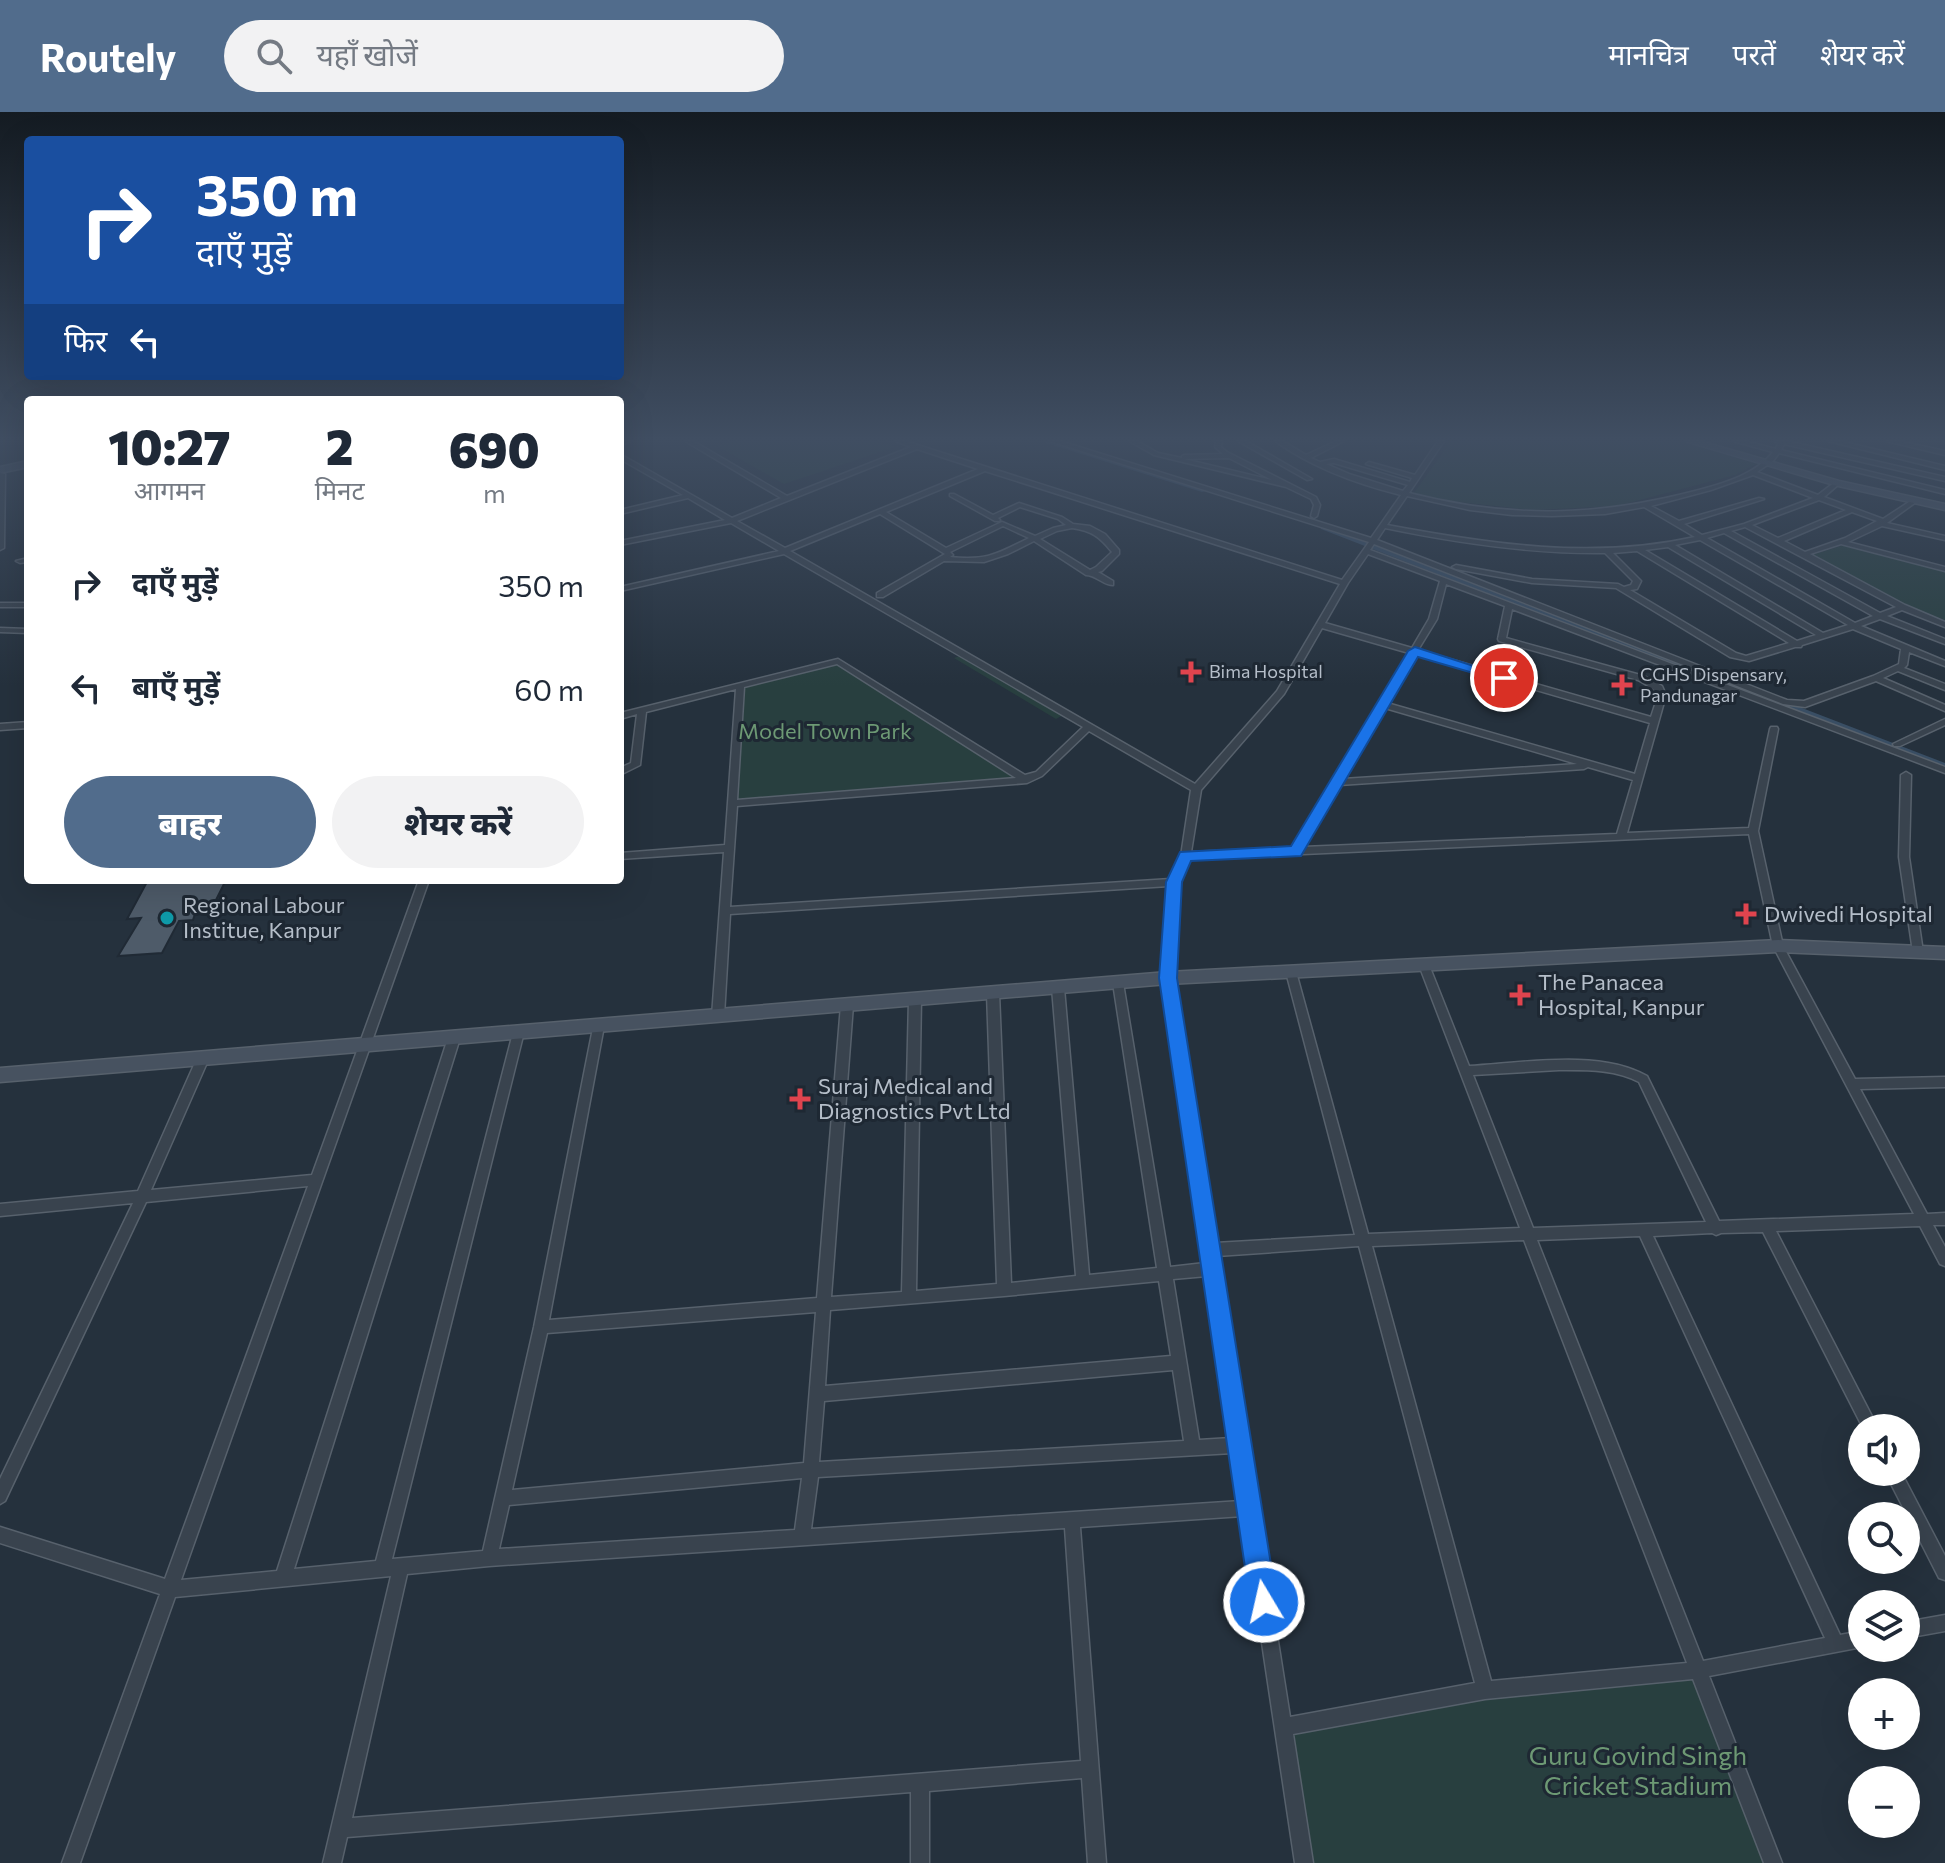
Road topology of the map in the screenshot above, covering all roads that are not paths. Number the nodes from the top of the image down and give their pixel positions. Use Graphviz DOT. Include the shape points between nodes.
graph roads {
  1 [pos="0,523"];
  2 [pos="721,523"];
  3 [pos="733,523"];
  4 [pos="855,523"];
  5 [pos="897,523"];
  6 [pos="993,523"];
  7 [pos="1001,523"];
  8 [pos="1067,523"];
  9 [pos="1153,523"];
  10 [pos="1303,523"];
  11 [pos="1386,523"];
  12 [pos="1681,523"];
  13 [pos="1752,523"];
  14 [pos="1821,523"];
  15 [pos="1879,523"];
  16 [pos="1883,523"];
  17 [pos="1677,524"];
  18 [pos="1070,525"];
  19 [pos="1746,525"];
  20 [pos="1384,526"];
  21 [pos="1725,531"];
  22 [pos="1700,537"];
  23 [pos="1945,538"];
  24 [pos="1032,539"];
  25 [pos="1778,541"];
  26 [pos="624,542"];
  27 [pos="1841,542"];
  28 [pos="1668,544"];
  29 [pos="1371,545"];
  30 [pos="0,548"];
  31 [pos="1638,549"];
  32 [pos="1607,551"];
  33 [pos="783,552"];
  34 [pos="1804,554"];
  35 [pos="946,555"];
  36 [pos="1423,559"];
  37 [pos="1945,569"];
  38 [pos="1092,572"];
  39 [pos="1444,579"];
  40 [pos="1110,583"];
  41 [pos="1344,583"];
  42 [pos="624,588"];
  43 [pos="1623,589"];
  44 [pos="880,595"];
  45 [pos="1509,604"];
  46 [pos="0,605"];
  47 [pos="24,605"];
  48 [pos="1902,607"];
  49 [pos="1880,616"];
  50 [pos="1322,625"];
  51 [pos="1945,625"];
  52 [pos="1854,626"];
  53 [pos="0,630"];
  54 [pos="24,631"];
  55 [pos="1823,636"];
  56 [pos="1945,642"];
  57 [pos="1798,645"];
  58 [pos="1905,649"];
  59 [pos="1415,651"];
  60 [pos="1945,664"];
  61 [pos="1898,668"];
  62 [pos="1876,678"];
  63 [pos="740,686"];
  64 [pos="1945,687"];
  65 [pos="1786,702"];
  66 [pos="1384,705"];
  67 [pos="1945,708"];
  68 [pos="642,710"];
  69 [pos="624,715"];
  70 [pos="1654,721"];
  71 [pos="1945,722"];
  72 [pos="24,725"];
  73 [pos="0,727"];
  74 [pos="1088,727"];
  75 [pos="1774,729"];
  76 [pos="1897,744"];
  77 [pos="1945,763"];
  78 [pos="1595,766"];
  79 [pos="624,770"];
  80 [pos="1945,770"];
  81 [pos="1906,775"];
  82 [pos="1638,778"];
  83 [pos="1028,780"];
  84 [pos="1337,782"];
  85 [pos="1196,789"];
  86 [pos="733,803"];
  87 [pos="1753,831"];
  88 [pos="1621,837"];
  89 [pos="730,848"];
  90 [pos="1295,852"];
  91 [pos="624,856"];
  92 [pos="1186,856"];
  93 [pos="1174,882"];
  94 [pos="423,884"];
  95 [pos="725,911"];
  96 [pos="1778,946"];
  97 [pos="1918,952"];
  98 [pos="1945,953"];
  99 [pos="1424,965"];
  100 [pos="1291,972"];
  101 [pos="1168,978"];
  102 [pos="1118,983"];
  103 [pos="1058,988"];
  104 [pos="993,993"];
  105 [pos="915,999"];
  106 [pos="847,1005"];
  107 [pos="718,1016"];
  108 [pos="598,1026"];
  109 [pos="518,1032"];
  110 [pos="454,1038"];
  111 [pos="363,1045"];
  112 [pos="203,1058"];
  113 [pos="1466,1071"];
  114 [pos="0,1075"];
  115 [pos="1945,1082"];
  116 [pos="1851,1084"];
  117 [pos="315,1180"];
  118 [pos="142,1197"];
  119 [pos="1,1212"];
  120 [pos="1923,1219"];
  121 [pos="1945,1219"];
  122 [pos="1767,1227"];
  123 [pos="1716,1229"];
  124 [pos="1644,1231"];
  125 [pos="1529,1235"];
  126 [pos="1365,1240"];
  127 [pos="1209,1250"];
  128 [pos="1945,1260"];
  129 [pos="1212,1269"];
  130 [pos="1167,1273"];
  131 [pos="1083,1282"];
  132 [pos="1004,1290"];
  133 [pos="909,1297"];
  134 [pos="824,1304"];
  135 [pos="541,1327"];
  136 [pos="1180,1362"];
  137 [pos="817,1394"];
  138 [pos="1864,1414"];
  139 [pos="1240,1445"];
  140 [pos="1193,1448"];
  141 [pos="811,1470"];
  142 [pos="1900,1486"];
  143 [pos="0,1496"];
  144 [pos="504,1498"];
  145 [pos="1249,1508"];
  146 [pos="1072,1520"];
  147 [pos="0,1535"];
  148 [pos="802,1537"];
  149 [pos="489,1558"];
  150 [pos="401,1566"];
  151 [pos="382,1568"];
  152 [pos="1945,1572"];
  153 [pos="283,1578"];
  154 [pos="170,1589"];
  155 [pos="1945,1623"];
  156 [pos="1920,1627"];
  157 [pos="1848,1642"];
  158 [pos="1836,1644"];
  159 [pos="1698,1670"];
  160 [pos="1485,1690"];
  161 [pos="1283,1727"];
  162 [pos="1090,1769"];
  163 [pos="920,1783"];
  164 [pos="340,1828"];
  165 [pos="71,1863"];
  166 [pos="332,1863"];
  167 [pos="920,1863"];
  168 [pos="1097,1863"];
  169 [pos="1304,1863"];
  170 [pos="1773,1863"];
  1 -- 30 [label="street"];
  2 -- 26 [label="street"];
  3 -- 33 [label="street"];
  4 -- 33 [label="street"];
  5 -- 35 [label="street"];
  6 -- 35 [label="street"];
  7 -- 24 [label="street"];
  8 -- 18 [label="street"];
  9 -- 41 [label="street"];
  10 -- 29 [label="street"];
  11 -- 20 [label="street"];
  12 -- 17 [label="street"];
  13 -- 19 [label="street"];
  14 -- 25 [label="street"];
  15 -- 27 [label="street"];
  16 -- 23 [label="street"];
  17 -- 22 [label="street"];
  18 -- 24 [label="street"];
  18 -- 38 [label="street" via="1109,540 1116,552"];
  19 -- 21 [label="street"];
  19 -- 25 [label="street"];
  20 -- 29 [label="street"];
  20 -- 32 [label="street" via="1499,544"];
  21 -- 22 [label="street"];
  21 -- 49 [label="street"];
  22 -- 28 [label="street"];
  22 -- 52 [label="street"];
  24 -- 35 [label="street" via="983,560"];
  24 -- 38 [label="street"];
  25 -- 34 [label="street"];
  27 -- 34 [label="street"];
  27 -- 37 [label="street"];
  28 -- 31 [label="street"];
  28 -- 55 [label="street"];
  29 -- 36 [label="street"];
  29 -- 39 [label="street"];
  29 -- 41 [label="street"];
  31 -- 32 [label="street"];
  31 -- 57 [label="street"];
  32 -- 43 [label="street" via="1637,581"];
  33 -- 42 [label="street"];
  33 -- 74 [label="street"];
  34 -- 48 [label="street"];
  35 -- 44 [label="street"];
  36 -- 43 [label="street" via="1495,575"];
  36 -- 65 [label="street"];
  38 -- 40 [label="street"];
  39 -- 45 [label="street"];
  39 -- 59 [label="street" via="1433,619"];
  41 -- 50 [label="street"];
  43 -- 57 [label="street" via="1740,658 1755,659"];
  45 -- 70 [label="street" via="1502,639 1651,682 1662,695"];
  45 -- 80 [label="street"];
  46 -- 47 [label="street"];
  48 -- 49 [label="street"];
  48 -- 51 [label="street"];
  49 -- 52 [label="street"];
  49 -- 56 [label="street"];
  50 -- 59 [label="street"];
  50 -- 85 [label="street" via="1281,692"];
  52 -- 55 [label="street"];
  52 -- 58 [label="street"];
  53 -- 54 [label="street"];
  55 -- 57 [label="street"];
  58 -- 60 [label="street"];
  58 -- 61 [label="street"];
  59 -- 66 [label="street"];
  59 -- 70 [label="street"];
  61 -- 62 [label="street"];
  61 -- 64 [label="street"];
  62 -- 65 [label="street" via="1805,704"];
  62 -- 67 [label="street"];
  63 -- 68 [label="street"];
  63 -- 83 [label="street" via="838,661"];
  63 -- 86 [label="street"];
  65 -- 76 [label="street"];
  66 -- 78 [label="street"];
  66 -- 84 [label="street"];
  68 -- 69 [label="street"];
  68 -- 79 [label="street" via="635,765"];
  70 -- 82 [label="street"];
  71 -- 76 [label="street"];
  72 -- 73 [label="street"];
  74 -- 83 [label="street"];
  74 -- 85 [label="street"];
  75 -- 87 [label="street"];
  76 -- 77 [label="street"];
  78 -- 82 [label="street"];
  78 -- 84 [label="street"];
  81 -- 97 [label="street" via="1904,857"];
  82 -- 88 [label="street"];
  83 -- 86 [label="street"];
  84 -- 90 [label="street"];
  85 -- 92 [label="street"];
  86 -- 89 [label="street"];
  87 -- 88 [label="street"];
  87 -- 96 [label="street"];
  88 -- 90 [label="street"];
  89 -- 91 [label="street"];
  89 -- 95 [label="street"];
  90 -- 92 [label="street"];
  92 -- 93 [label="street"];
  93 -- 95 [label="street"];
  93 -- 101 [label="street"];
  94 -- 111 [label="street"];
  95 -- 107 [label="street"];
  96 -- 97 [label="street"];
  96 -- 99 [label="street"];
  96 -- 116 [label="street"];
  97 -- 98 [label="street"];
  99 -- 100 [label="street"];
  99 -- 113 [label="street"];
  100 -- 101 [label="street"];
  100 -- 126 [label="street"];
  101 -- 102 [label="street"];
  101 -- 127 [label="street"];
  102 -- 103 [label="street"];
  102 -- 130 [label="street"];
  103 -- 104 [label="street"];
  103 -- 131 [label="street"];
  104 -- 105 [label="street"];
  104 -- 132 [label="street"];
  105 -- 106 [label="street"];
  105 -- 133 [label="street"];
  106 -- 107 [label="street"];
  106 -- 134 [label="street"];
  107 -- 108 [label="street"];
  108 -- 109 [label="street"];
  108 -- 135 [label="street"];
  109 -- 110 [label="street"];
  109 -- 151 [label="street"];
  110 -- 111 [label="street"];
  110 -- 153 [label="street"];
  111 -- 112 [label="street"];
  111 -- 117 [label="street"];
  112 -- 114 [label="street"];
  112 -- 118 [label="street"];
  113 -- 123 [label="street" via="1610,1065 1638,1073"];
  113 -- 125 [label="street"];
  115 -- 116 [label="street"];
  116 -- 120 [label="street"];
  117 -- 118 [label="street"];
  117 -- 154 [label="street"];
  118 -- 119 [label="street"];
  118 -- 143 [label="street"];
  120 -- 121 [label="street"];
  120 -- 122 [label="street"];
  120 -- 128 [label="street"];
  122 -- 123 [label="street"];
  122 -- 138 [label="street"];
  123 -- 124 [label="street"];
  124 -- 125 [label="street"];
  124 -- 158 [label="street"];
  125 -- 126 [label="street"];
  125 -- 159 [label="street"];
  126 -- 127 [label="street"];
  126 -- 160 [label="street"];
  127 -- 129 [label="street"];
  129 -- 130 [label="street"];
  129 -- 139 [label="street"];
  130 -- 131 [label="street"];
  130 -- 136 [label="street"];
  131 -- 132 [label="street"];
  132 -- 133 [label="street"];
  133 -- 134 [label="street"];
  134 -- 135 [label="street"];
  134 -- 137 [label="street"];
  135 -- 144 [label="street"];
  136 -- 137 [label="street"];
  136 -- 140 [label="street"];
  137 -- 141 [label="street"];
  139 -- 140 [label="street"];
  139 -- 145 [label="street"];
  140 -- 141 [label="street"];
  141 -- 144 [label="street"];
  141 -- 148 [label="street"];
  142 -- 152 [label="street"];
  144 -- 149 [label="street"];
  145 -- 146 [label="street"];
  145 -- 161 [label="street"];
  146 -- 148 [label="street"];
  146 -- 162 [label="street"];
  147 -- 154 [label="street"];
  148 -- 149 [label="street"];
  149 -- 150 [label="street"];
  150 -- 151 [label="street"];
  150 -- 164 [label="street"];
  151 -- 153 [label="street"];
  153 -- 154 [label="street"];
  154 -- 165 [label="street"];
  155 -- 156 [label="street"];
  157 -- 158 [label="street"];
  158 -- 159 [label="street"];
  159 -- 160 [label="street"];
  159 -- 170 [label="street"];
  160 -- 161 [label="street"];
  161 -- 169 [label="street"];
  162 -- 163 [label="street"];
  162 -- 168 [label="street"];
  163 -- 164 [label="street"];
  163 -- 167 [label="street"];
  164 -- 166 [label="street"];
}
